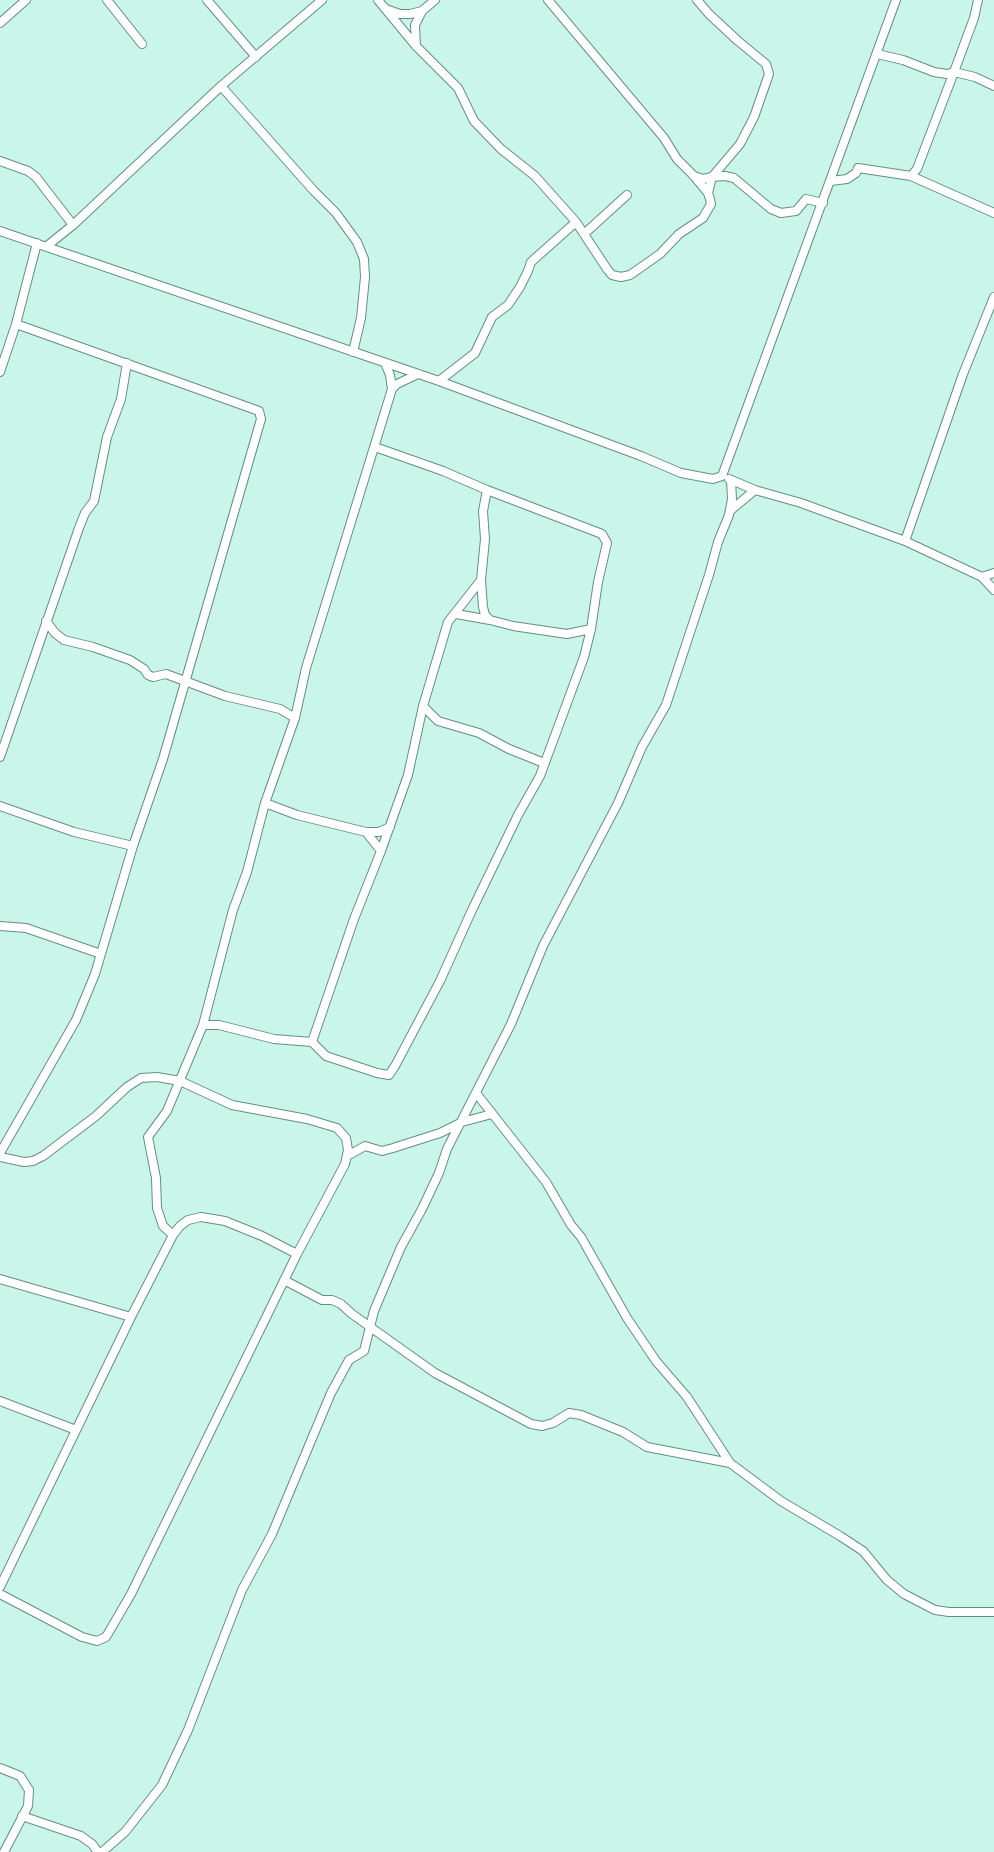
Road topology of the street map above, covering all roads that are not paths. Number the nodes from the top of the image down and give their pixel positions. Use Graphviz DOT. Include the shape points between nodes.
graph roads {
  1 [pos="26,0"];
  2 [pos="107,0"];
  3 [pos="207,0"];
  4 [pos="322,0"];
  5 [pos="378,0"];
  6 [pos="435,0"];
  7 [pos="548,0"];
  8 [pos="697,0"];
  9 [pos="896,0"];
  10 [pos="978,0"];
  11 [pos="385,9"];
  12 [pos="422,11"];
  13 [pos="0,23"];
  14 [pos="142,44"];
  15 [pos="416,46"];
  16 [pos="877,54"];
  17 [pos="256,57"];
  18 [pos="954,72"];
  19 [pos="221,86"];
  20 [pos="994,87"];
  21 [pos="0,161"];
  22 [pos="694,176"];
  23 [pos="911,176"];
  24 [pos="712,177"];
  25 [pos="831,181"];
  26 [pos="708,193"];
  27 [pos="627,195"];
  28 [pos="823,203"];
  29 [pos="994,213"];
  30 [pos="576,222"];
  31 [pos="73,225"];
  32 [pos="0,231"];
  33 [pos="585,234"];
  34 [pos="37,243"];
  35 [pos="46,246"];
  36 [pos="994,297"];
  37 [pos="16,324"];
  38 [pos="353,352"];
  39 [pos="127,363"];
  40 [pos="385,363"];
  41 [pos="0,372"];
  42 [pos="418,374"];
  43 [pos="439,381"];
  44 [pos="392,389"];
  45 [pos="375,447"];
  46 [pos="722,476"];
  47 [pos="731,480"];
  48 [pos="487,490"];
  49 [pos="755,490"];
  50 [pos="730,511"];
  51 [pos="905,541"];
  52 [pos="994,573"];
  53 [pos="982,577"];
  54 [pos="481,580"];
  55 [pos="994,590"];
  56 [pos="456,614"];
  57 [pos="490,620"];
  58 [pos="46,621"];
  59 [pos="591,628"];
  60 [pos="572,634"];
  61 [pos="586,651"];
  62 [pos="184,679"];
  63 [pos="423,706"];
  64 [pos="295,718"];
  65 [pos="0,757"];
  66 [pos="544,763"];
  67 [pos="265,803"];
  68 [pos="0,806"];
  69 [pos="390,827"];
  70 [pos="366,832"];
  71 [pos="133,846"];
  72 [pos="381,851"];
  73 [pos="0,926"];
  74 [pos="101,954"];
  75 [pos="203,1025"];
  76 [pos="312,1042"];
  77 [pos="180,1081"];
  78 [pos="476,1093"];
  79 [pos="492,1114"];
  80 [pos="462,1122"];
  81 [pos="346,1138"];
  82 [pos="365,1146"];
  83 [pos="0,1155"];
  84 [pos="349,1155"];
  85 [pos="173,1235"];
  86 [pos="297,1254"];
  87 [pos="0,1279"];
  88 [pos="284,1280"];
  89 [pos="131,1317"];
  90 [pos="369,1327"];
  91 [pos="0,1401"];
  92 [pos="76,1430"];
  93 [pos="730,1463"];
  94 [pos="0,1587"];
  95 [pos="0,1594"];
  96 [pos="994,1612"];
  97 [pos="0,1768"];
  98 [pos="22,1816"];
  99 [pos="4,1852"];
  100 [pos="100,1852"];
  1 -- 13 [label="street"];
  2 -- 14 [label="street"];
  3 -- 17 [label="street"];
  4 -- 17 [label="street"];
  5 -- 11 [label="street"];
  6 -- 12 [label="street"];
  7 -- 22 [label="street"];
  8 -- 24 [label="street" via="759,57 769,74 748,131"];
  9 -- 16 [label="street"];
  10 -- 18 [label="street"];
  11 -- 12 [label="street" via="400,14"];
  11 -- 15 [label="street"];
  12 -- 15 [label="street" via="415,25"];
  15 -- 30 [label="street" via="458,88 474,121 535,176"];
  16 -- 18 [label="street" via="934,72"];
  16 -- 25 [label="street"];
  17 -- 19 [label="street"];
  18 -- 20 [label="street"];
  18 -- 23 [label="street"];
  19 -- 31 [label="street"];
  19 -- 38 [label="street" via="336,213 357,242 364,259 365,277"];
  21 -- 31 [label="street" via="36,177"];
  22 -- 24 [label="street"];
  22 -- 26 [label="street"];
  23 -- 25 [label="street" via="858,168 847,179"];
  23 -- 29 [label="street"];
  24 -- 26 [label="street"];
  24 -- 28 [label="street" via="734,178 781,213 796,211 806,199"];
  25 -- 28 [label="street"];
  26 -- 33 [label="street" via="711,204 703,218 630,275 612,275"];
  27 -- 33 [label="street"];
  28 -- 46 [label="street"];
  30 -- 33 [label="street"];
  30 -- 43 [label="street" via="531,262 508,305 492,317 475,353"];
  31 -- 35 [label="street"];
  32 -- 34 [label="street"];
  34 -- 35 [label="street"];
  34 -- 37 [label="street"];
  35 -- 38 [label="street"];
  36 -- 51 [label="street"];
  37 -- 39 [label="street"];
  37 -- 41 [label="street"];
  38 -- 40 [label="street"];
  39 -- 58 [label="street" via="96,495 79,528"];
  39 -- 62 [label="street" via="259,411 261,419"];
  40 -- 42 [label="street"];
  40 -- 44 [label="street"];
  42 -- 43 [label="street"];
  42 -- 44 [label="street"];
  43 -- 46 [label="street" via="681,473 713,479"];
  44 -- 45 [label="street"];
  45 -- 48 [label="street"];
  45 -- 64 [label="street" via="306,668"];
  46 -- 47 [label="street"];
  47 -- 49 [label="street"];
  47 -- 50 [label="street"];
  48 -- 54 [label="street"];
  48 -- 59 [label="street" via="602,534 607,543"];
  49 -- 50 [label="street"];
  49 -- 51 [label="street"];
  50 -- 78 [label="street" via="666,705 543,946 511,1024"];
  51 -- 53 [label="street"];
  52 -- 53 [label="street"];
  53 -- 55 [label="street"];
  54 -- 56 [label="street"];
  54 -- 57 [label="street" via="483,607"];
  56 -- 57 [label="street"];
  56 -- 63 [label="street" via="448,622"];
  57 -- 60 [label="street"];
  58 -- 62 [label="street" via="64,640 130,660 153,677 166,674"];
  58 -- 65 [label="street"];
  59 -- 60 [label="street"];
  59 -- 61 [label="street"];
  60 -- 61 [label="street"];
  61 -- 66 [label="street"];
  62 -- 64 [label="street" via="225,696 280,709"];
  62 -- 71 [label="street" via="163,759"];
  63 -- 66 [label="street" via="438,721 479,734"];
  63 -- 69 [label="street" via="408,775"];
  64 -- 67 [label="street"];
  66 -- 76 [label="street" via="440,981 389,1075 326,1056"];
  67 -- 70 [label="street"];
  67 -- 75 [label="street"];
  68 -- 71 [label="street" via="74,832"];
  69 -- 70 [label="street"];
  69 -- 72 [label="street"];
  70 -- 72 [label="street"];
  71 -- 74 [label="street"];
  72 -- 76 [label="street"];
  73 -- 74 [label="street" via="27,928"];
  74 -- 83 [label="street" via="76,1020"];
  75 -- 76 [label="street"];
  75 -- 77 [label="street"];
  77 -- 81 [label="street" via="232,1105 336,1128"];
  77 -- 83 [label="street" via="141,1078 33,1161"];
  77 -- 85 [label="street" via="148,1137 157,1208 163,1226"];
  78 -- 79 [label="street"];
  78 -- 80 [label="street"];
  79 -- 80 [label="street"];
  79 -- 93 [label="street" via="546,1182 627,1318 687,1397"];
  80 -- 82 [label="street" via="382,1151"];
  80 -- 90 [label="street" via="401,1247"];
  81 -- 82 [label="street"];
  81 -- 84 [label="street"];
  82 -- 84 [label="street"];
  84 -- 86 [label="street"];
  85 -- 86 [label="street" via="189,1220 201,1216 225,1221"];
  85 -- 89 [label="street"];
  86 -- 88 [label="street"];
  87 -- 89 [label="street"];
  88 -- 90 [label="street" via="322,1300 341,1304"];
  88 -- 95 [label="street" via="131,1594 106,1637 97,1641 82,1637"];
  89 -- 92 [label="street"];
  90 -- 93 [label="street" via="435,1373 531,1424 553,1423 569,1413 581,1415 647,1446"];
  90 -- 100 [label="street" via="364,1351 349,1360 331,1393 272,1534 242,1590 188,1730 162,1785 125,1832"];
  91 -- 92 [label="street"];
  92 -- 94 [label="street"];
  93 -- 96 [label="street" via="781,1501 862,1551 904,1594 935,1610"];
  97 -- 98 [label="street" via="20,1776 29,1790 28,1806"];
  98 -- 99 [label="street"];
  98 -- 100 [label="street" via="81,1836"];
}
